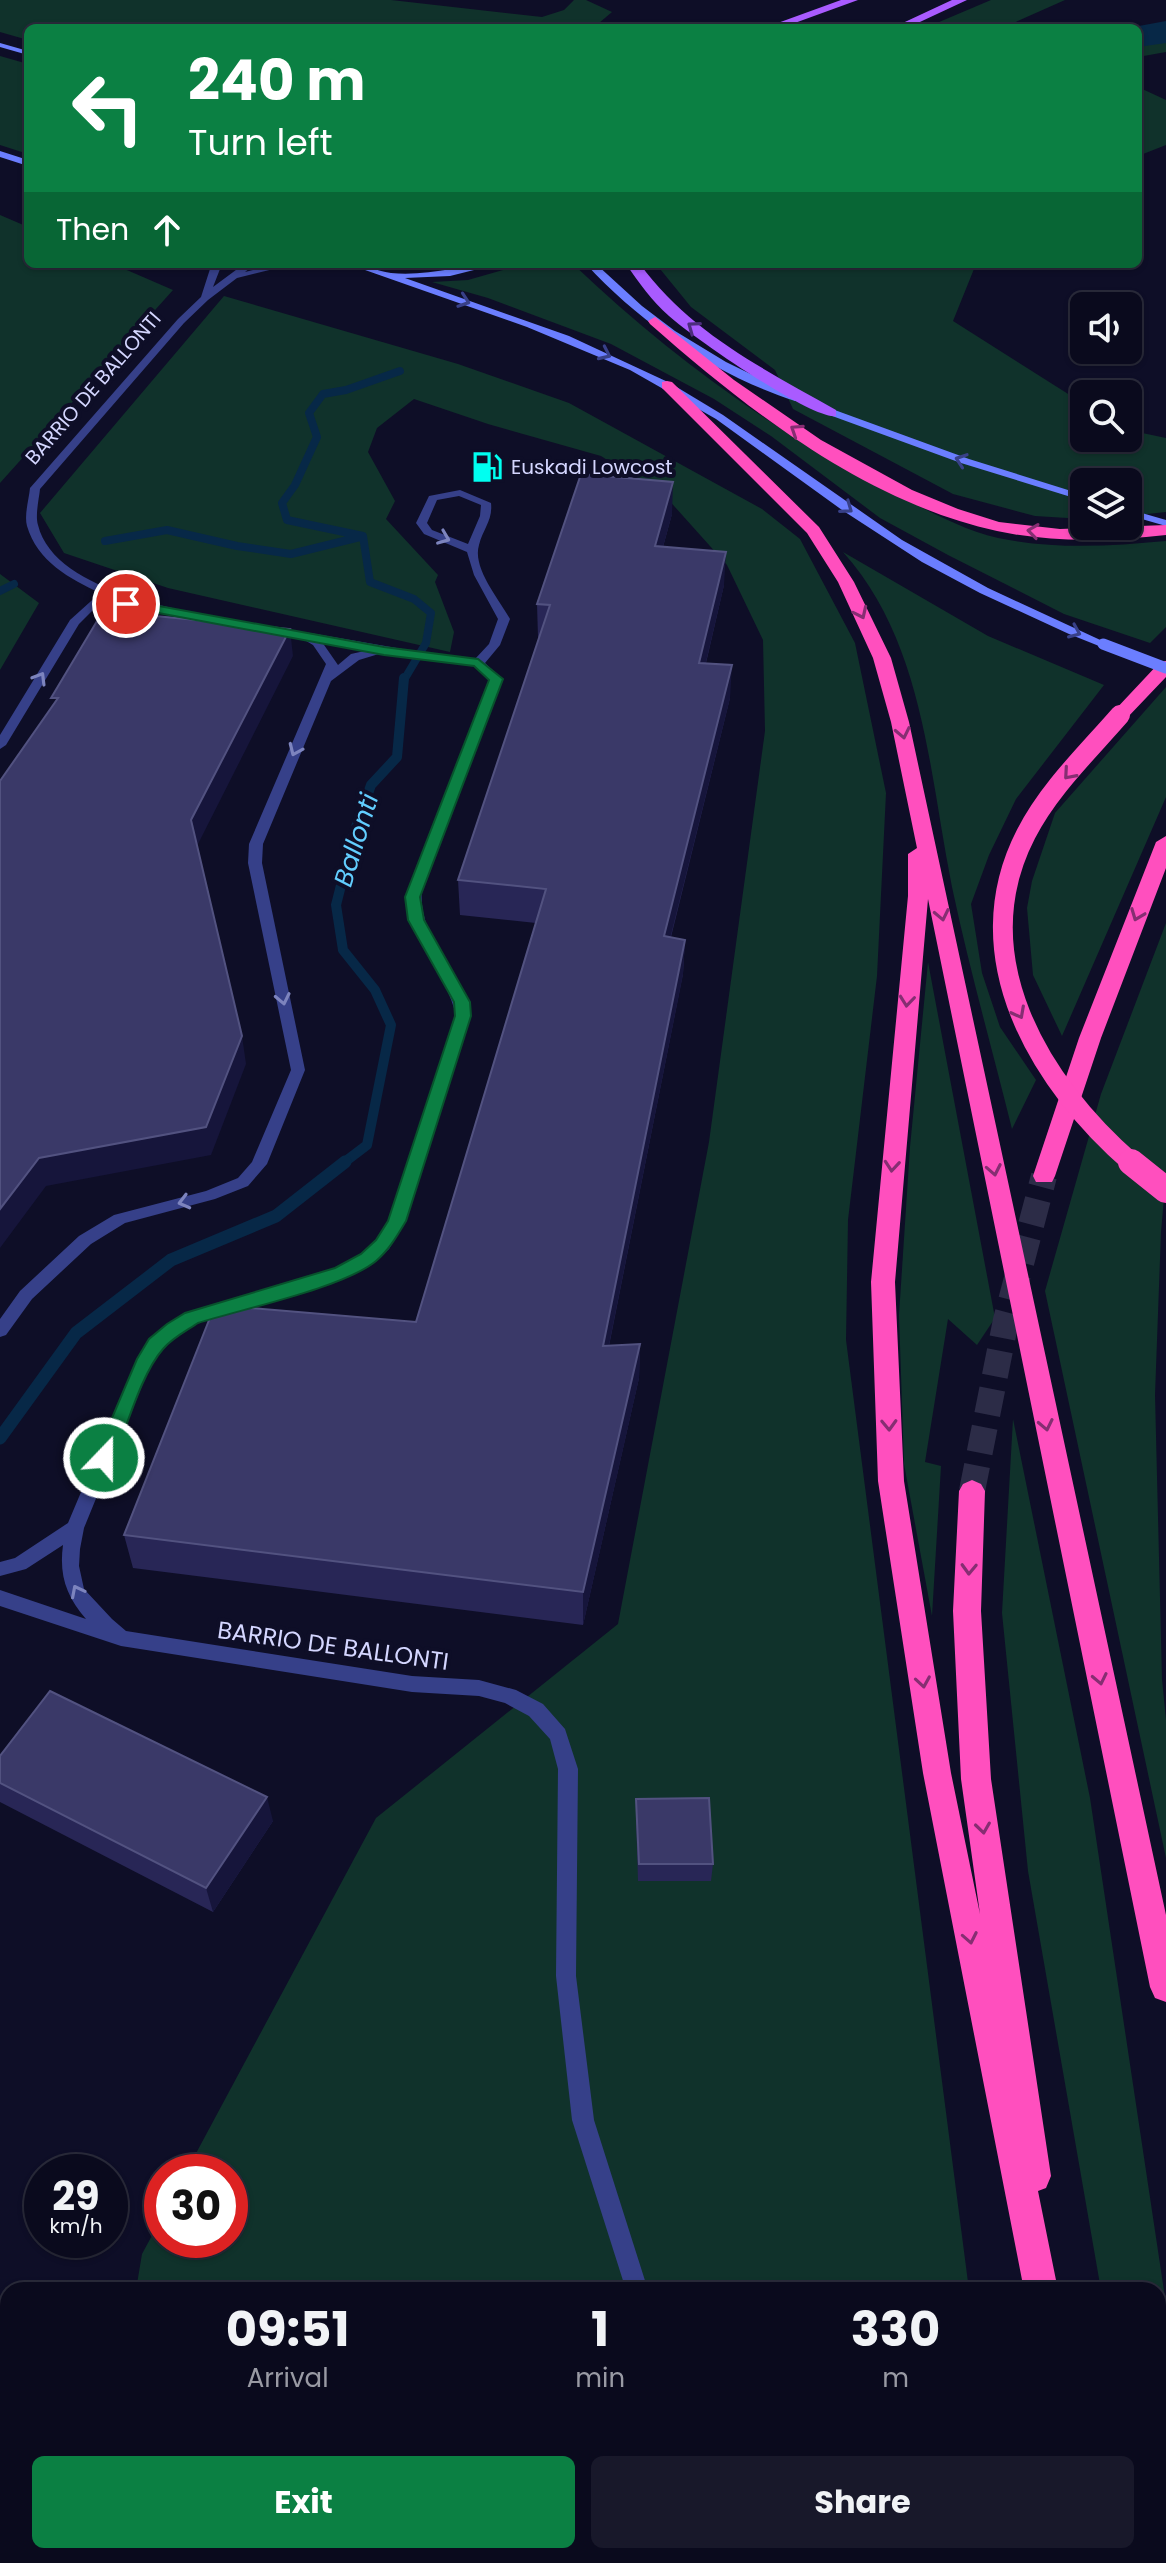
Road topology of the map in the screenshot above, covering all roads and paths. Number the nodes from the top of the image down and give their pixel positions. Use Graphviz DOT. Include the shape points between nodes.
graph roads {
  1 [pos="852,0"];
  2 [pos="961,0"];
  3 [pos="782,24"];
  4 [pos="907,24"];
  5 [pos="0,45"];
  6 [pos="24,52"];
  7 [pos="5,156"];
  8 [pos="24,163"];
  9 [pos="214,268"];
  10 [pos="244,268"];
  11 [pos="272,268"];
  12 [pos="365,268"];
  13 [pos="474,268"];
  14 [pos="595,268"];
  15 [pos="635,268"];
  16 [pos="390,276"];
  17 [pos="230,278"];
  18 [pos="205,298"];
  19 [pos="655,321"];
  20 [pos="667,385"];
  21 [pos="831,413"];
  22 [pos="1070,494"];
  23 [pos="1142,516"];
  24 [pos="1166,523"];
  25 [pos="1166,530"];
  26 [pos="21,534"];
  27 [pos="28,548"];
  28 [pos="472,550"];
  29 [pos="102,596"];
  30 [pos="273,630"];
  31 [pos="288,632"];
  32 [pos="302,635"];
  33 [pos="384,651"];
  34 [pos="478,663"];
  35 [pos="1166,667"];
  36 [pos="327,679"];
  37 [pos="0,745"];
  38 [pos="918,812"];
  39 [pos="1166,842"];
  40 [pos="1044,1176"];
  41 [pos="1166,1190"];
  42 [pos="0,1331"];
  43 [pos="972,1491"];
  44 [pos="75,1528"];
  45 [pos="0,1569"];
  46 [pos="0,1598"];
  47 [pos="121,1638"];
  48 [pos="1166,1987"];
  49 [pos="634,2282"];
  50 [pos="1039,2282"];
  51 [pos="1049,2282"];
  1 -- 3 [label="main road"];
  2 -- 4 [label="main road"];
  5 -- 6 [label="street"];
  7 -- 8 [label="street"];
  9 -- 18 [label="street"];
  10 -- 17 [label="street, BARRIO DE BALLONTI"];
  11 -- 17 [label="street"];
  12 -- 16 [label="street"];
  13 -- 16 [label="street"];
  14 -- 19 [label="street"];
  21 -- 15 [label="main road, one-way" via="676,315"];
  16 -- 20 [label="street, one-way" via="541,326"];
  17 -- 18 [label="street, BARRIO DE BALLONTI"];
  18 -- 26 [label="street, BARRIO DE BALLONTI" via="35,488 23,506"];
  19 -- 21 [label="street" via="749,378"];
  25 -- 19 [label="highway, one-way" via="1088,536 1041,533 944,510 812,440 699,361"];
  20 -- 35 [label="street, one-way, bridge" via="925,558 1103,644"];
  20 -- 38 [label="highway, one-way" via="813,530 846,582 882,658"];
  22 -- 21 [label="street, one-way"];
  23 -- 24 [label="street"];
  27 -- 29 [label="street" via="54,575"];
  28 -- 28 [label="street, one-way" via="488,514 486,503 460,493 433,498 421,523 428,532"];
  28 -- 34 [label="street" via="504,619 494,645"];
  29 -- 30 [label="street"];
  37 -- 29 [label="street, one-way" via="74,622"];
  31 -- 32 [label="street"];
  32 -- 33 [label="street"];
  32 -- 36 [label="street" via="326,653 332,664"];
  33 -- 34 [label="street"];
  33 -- 36 [label="street" via="355,657"];
  34 -- 44 [label="street" via="496,679 412,905 462,1002 463,1016 397,1221 383,1245 341,1273 192,1318 156,1344"];
  35 -- 41 [label="highway, one-way, bridge" via="1040,808 1017,851 1005,896 1002,942 1012,1000 1043,1059 1083,1114"];
  36 -- 42 [label="street, one-way" via="256,844 255,863 298,1070 259,1164 243,1182 120,1219 85,1240 26,1295"];
  38 -- 48 [label="highway, one-way"];
  38 -- 50 [label="highway, one-way" via="918,896 883,1282 891,1481 937,1773"];
  39 -- 40 [label="highway, one-way" via="1090,1038"];
  43 -- 51 [label="highway, one-way" via="967,1611 976,1779"];
  44 -- 45 [label="street" via="20,1564"];
  47 -- 44 [label="street, one-way" via="85,1607 71,1586 69,1556"];
  46 -- 47 [label="street, BARRIO DE BALLONTI"];
  47 -- 49 [label="street, BARRIO DE BALLONTI" via="412,1684 479,1688 536,1710 558,1735 568,1769 566,1976 583,2120"];
}
